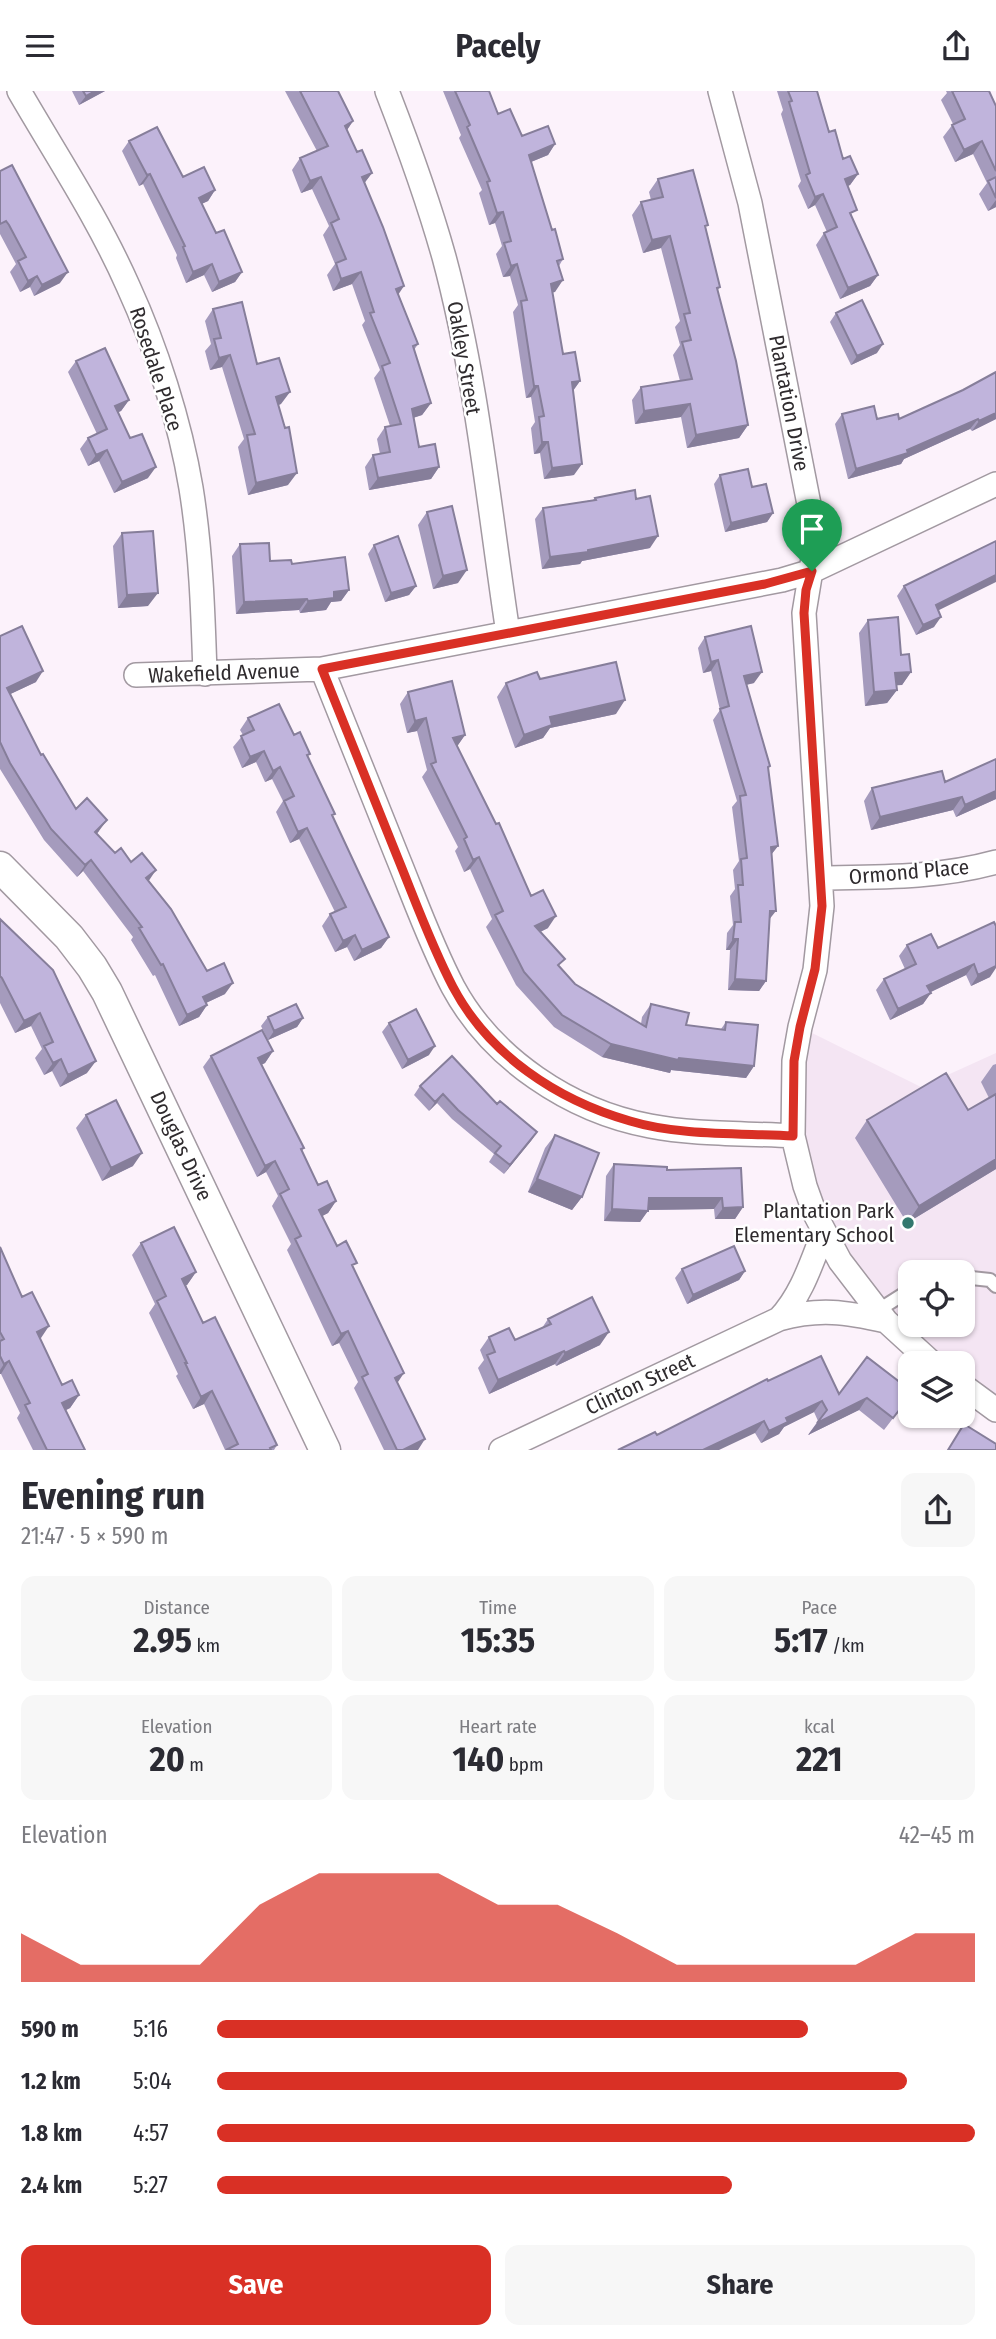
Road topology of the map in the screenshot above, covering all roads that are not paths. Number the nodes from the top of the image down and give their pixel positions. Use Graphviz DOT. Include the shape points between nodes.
graph roads {
  1 [pos="19,91"];
  2 [pos="387,91"];
  3 [pos="720,91"];
  4 [pos="996,484"];
  5 [pos="812,571"];
  6 [pos="508,633"];
  7 [pos="322,669"];
  8 [pos="205,674"];
  9 [pos="136,675"];
  10 [pos="996,862"];
  11 [pos="0,867"];
  12 [pos="821,878"];
  13 [pos="793,1136"];
  14 [pos="824,1231"];
  15 [pos="975,1278"];
  16 [pos="996,1286"];
  17 [pos="898,1301"];
  18 [pos="881,1316"];
  19 [pos="779,1319"];
  20 [pos="919,1351"];
  21 [pos="975,1394"];
  22 [pos="996,1409"];
  23 [pos="325,1450"];
  24 [pos="501,1450"];
  1 -- 8 [label="street, Rosedale Place" via="129,287 165,389 191,487 202,587"];
  2 -- 6 [label="street, Oakley Street" via="444,257 470,382"];
  3 -- 5 [label="street, Plantation Drive" via="750,203 813,522"];
  4 -- 5 [label="street, Wakefield Avenue"];
  5 -- 6 [label="street, Wakefield Avenue"];
  5 -- 12 [label="street, Plantation Drive" via="804,613"];
  6 -- 7 [label="street, Wakefield Avenue"];
  7 -- 8 [label="street, Wakefield Avenue"];
  7 -- 13 [label="street" via="454,988 510,1058 558,1091 630,1121 676,1129"];
  8 -- 9 [label="street, Wakefield Avenue"];
  10 -- 12 [label="street, Ormond Place" via="948,873"];
  11 -- 23 [label="street, Douglas Drive" via="69,937 107,992"];
  12 -- 13 [label="street, Plantation Drive" via="815,969 794,1061"];
  13 -- 14 [label="street, Plantation Drive" via="805,1186"];
  14 -- 18 [label="street, Plantation Drive"];
  14 -- 19 [label="street, Clinton Street" via="798,1293"];
  15 -- 16 [label="lane" via="990,1280"];
  17 -- 18 [label="lane"];
  18 -- 19 [label="street, Clinton Street" via="821,1310"];
  18 -- 20 [label="street, Plantation Drive"];
  19 -- 24 [label="street, Clinton Street"];
  21 -- 22 [label="street"];
}
